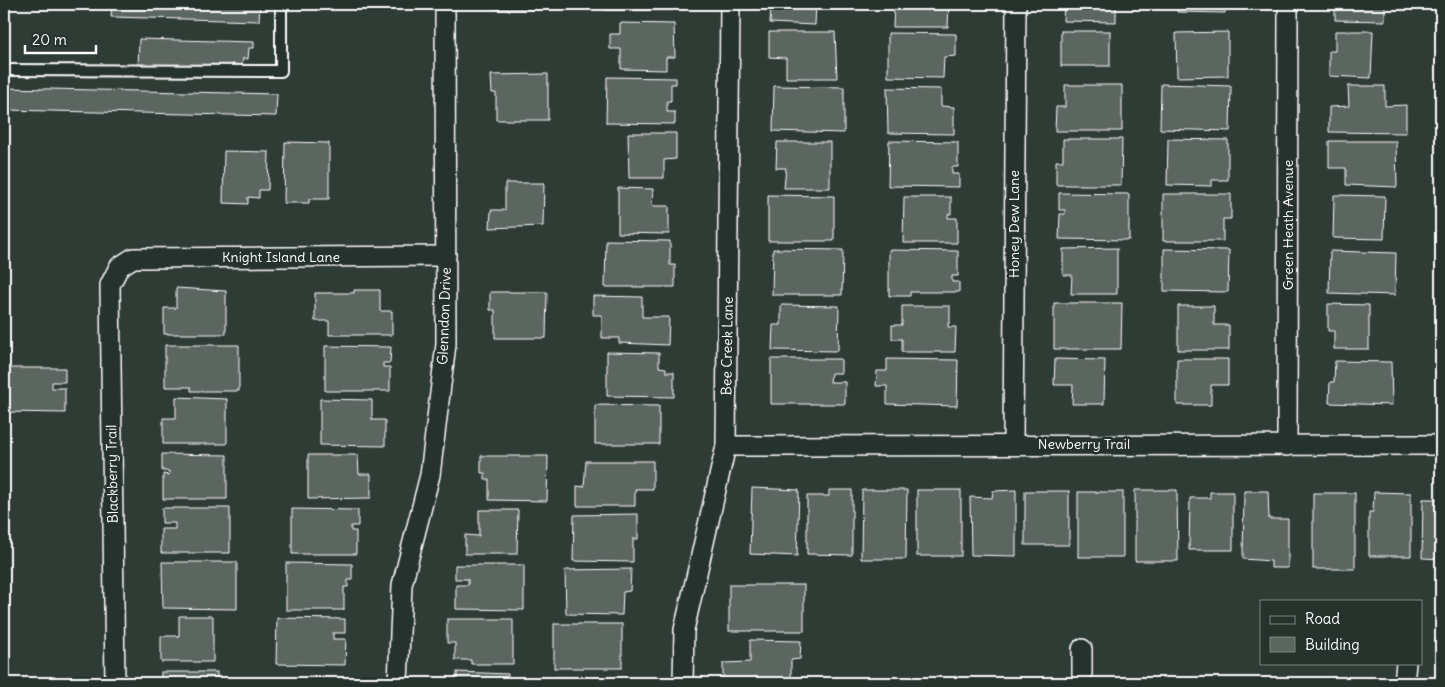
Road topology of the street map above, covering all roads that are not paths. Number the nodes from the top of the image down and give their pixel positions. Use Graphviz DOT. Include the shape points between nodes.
graph roads {
  1 [pos="281,4"];
  2 [pos="445,4"];
  3 [pos="730,4"];
  4 [pos="1016,4"];
  5 [pos="1288,4"];
  6 [pos="4,70"];
  7 [pos="446,256"];
  8 [pos="119,267"];
  9 [pos="1013,444"];
  10 [pos="1441,444"];
  11 [pos="726,446"];
  12 [pos="1287,446"];
  13 [pos="1082,649"];
  14 [pos="1406,664"];
  15 [pos="115,683"];
  16 [pos="398,683"];
  17 [pos="683,683"];
  18 [pos="1082,683"];
  19 [pos="1404,683"];
  1 -- 6 [label="lane" via="281,71"];
  2 -- 7 [label="street, Glenndon Drive"];
  3 -- 11 [label="street, Bee Creek Lane"];
  4 -- 9 [label="street, Honey Dew Lane"];
  5 -- 12 [label="street, Green Heath Avenue"];
  7 -- 8 [label="street, Knight Island Lane" via="133,258"];
  7 -- 16 [label="street, Glenndon Drive" via="446,344 430,474 402,585"];
  8 -- 15 [label="street, Blackberry Trail" via="110,285"];
  9 -- 11 [label="street, Newberry Trail"];
  9 -- 12 [label="street, Newberry Trail"];
  10 -- 12 [label="street, Newberry Trail"];
  11 -- 17 [label="street, Bee Creek Lane" via="684,630"];
  13 -- 18 [label="street"];
  14 -- 19 [label="street"];
}
